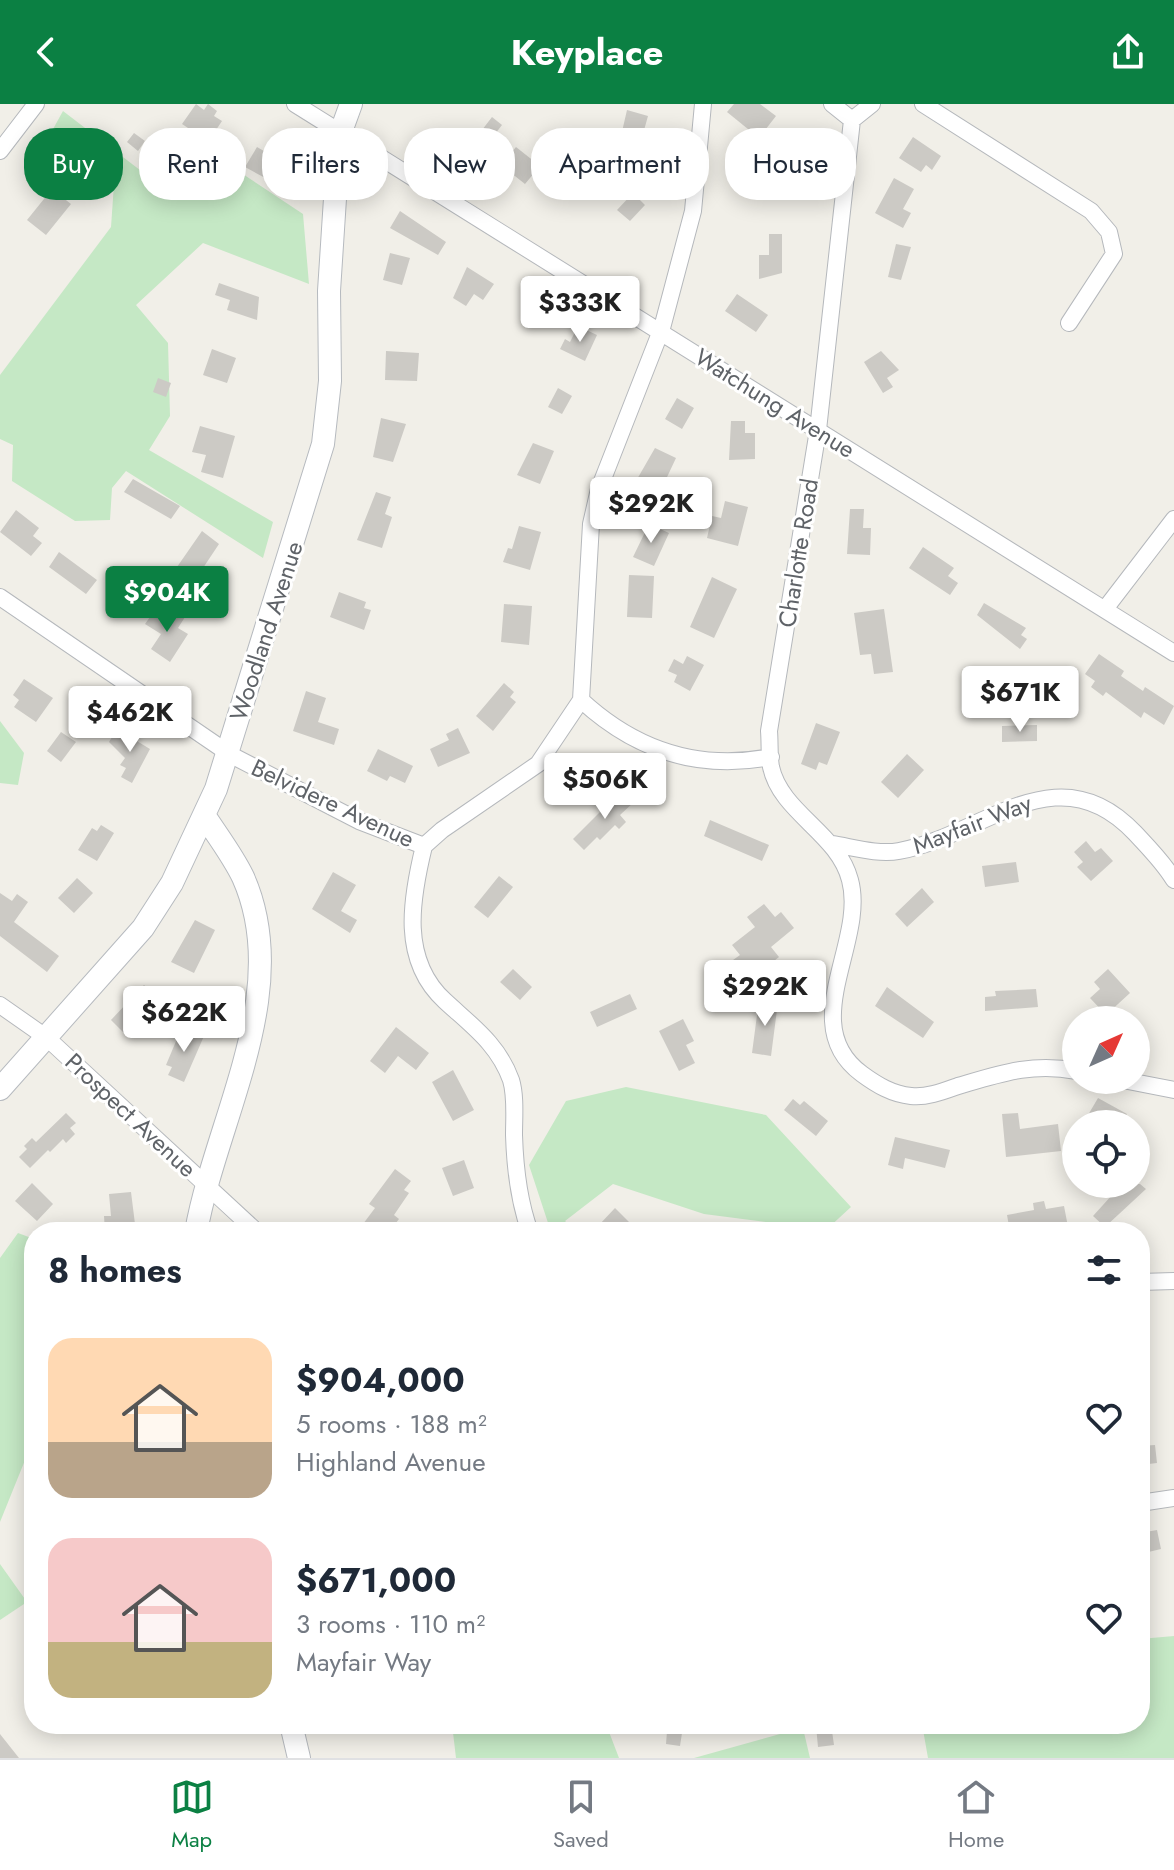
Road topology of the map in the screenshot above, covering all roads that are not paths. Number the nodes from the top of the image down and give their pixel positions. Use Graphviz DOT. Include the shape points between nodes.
graph roads {
  1 [pos="36,104"];
  2 [pos="295,104"];
  3 [pos="351,104"];
  4 [pos="703,104"];
  5 [pos="832,104"];
  6 [pos="872,104"];
  7 [pos="923,104"];
  8 [pos="852,120"];
  9 [pos="332,128"];
  10 [pos="342,128"];
  11 [pos="0,151"];
  12 [pos="388,163"];
  13 [pos="335,200"];
  14 [pos="1069,323"];
  15 [pos="660,332"];
  16 [pos="818,430"];
  17 [pos="1174,519"];
  18 [pos="0,597"];
  19 [pos="1105,609"];
  20 [pos="1174,653"];
  21 [pos="581,700"];
  22 [pos="228,753"];
  23 [pos="771,757"];
  24 [pos="204,815"];
  25 [pos="832,844"];
  26 [pos="424,846"];
  27 [pos="1174,880"];
  28 [pos="0,1005"];
  29 [pos="47,1038"];
  30 [pos="1062,1068"];
  31 [pos="1150,1085"];
  32 [pos="0,1089"];
  33 [pos="1174,1090"];
  34 [pos="205,1183"];
  35 [pos="198,1222"];
  36 [pos="246,1222"];
  37 [pos="526,1222"];
  38 [pos="1174,1281"];
  39 [pos="1150,1282"];
  40 [pos="1174,1498"];
  41 [pos="1150,1502"];
  42 [pos="293,1734"];
  43 [pos="299,1758"];
  1 -- 11 [label="street"];
  2 -- 9 [label="street, Watchung Avenue"];
  3 -- 10 [label="street, Woodland Avenue"];
  4 -- 15 [label="street" via="693,211"];
  5 -- 8 [label="street"];
  6 -- 8 [label="street"];
  7 -- 14 [label="street" via="1091,211 1109,232 1114,254"];
  8 -- 16 [label="street, Charlotte Road"];
  12 -- 15 [label="street, Watchung Avenue"];
  13 -- 22 [label="street, Woodland Avenue" via="323,444"];
  15 -- 16 [label="street, Watchung Avenue"];
  15 -- 21 [label="street" via="599,489 591,524"];
  16 -- 19 [label="street, Watchung Avenue"];
  16 -- 23 [label="street, Charlotte Road" via="769,731"];
  17 -- 19 [label="street"];
  18 -- 22 [label="street, Belvidere Avenue"];
  19 -- 20 [label="street, Watchung Avenue"];
  21 -- 23 [label="street" via="615,728 672,755 713,762"];
  21 -- 26 [label="street, Belvidere Avenue" via="538,764"];
  22 -- 24 [label="street, Woodland Avenue"];
  22 -- 26 [label="street, Belvidere Avenue" via="359,821"];
  23 -- 25 [label="street" via="780,788"];
  24 -- 29 [label="street, Woodland Avenue" via="172,883 143,928"];
  24 -- 34 [label="street" via="243,878 260,954 260,996"];
  25 -- 27 [label="street, Mayfair Way" via="895,852 926,845 1035,798 1067,796 1096,803 1122,819"];
  25 -- 30 [label="street" via="850,879 853,909 833,1004 834,1038 856,1070 882,1088 913,1097 1011,1070"];
  26 -- 37 [label="street" via="414,885 415,954 442,999 486,1036 512,1084"];
  28 -- 29 [label="street, Prospect Avenue"];
  29 -- 32 [label="street, Woodland Avenue"];
  29 -- 34 [label="street, Prospect Avenue"];
  31 -- 33 [label="street"];
  34 -- 35 [label="street"];
  34 -- 36 [label="street, Prospect Avenue"];
  38 -- 39 [label="street"];
  40 -- 41 [label="street"];
  42 -- 43 [label="street"];
}
